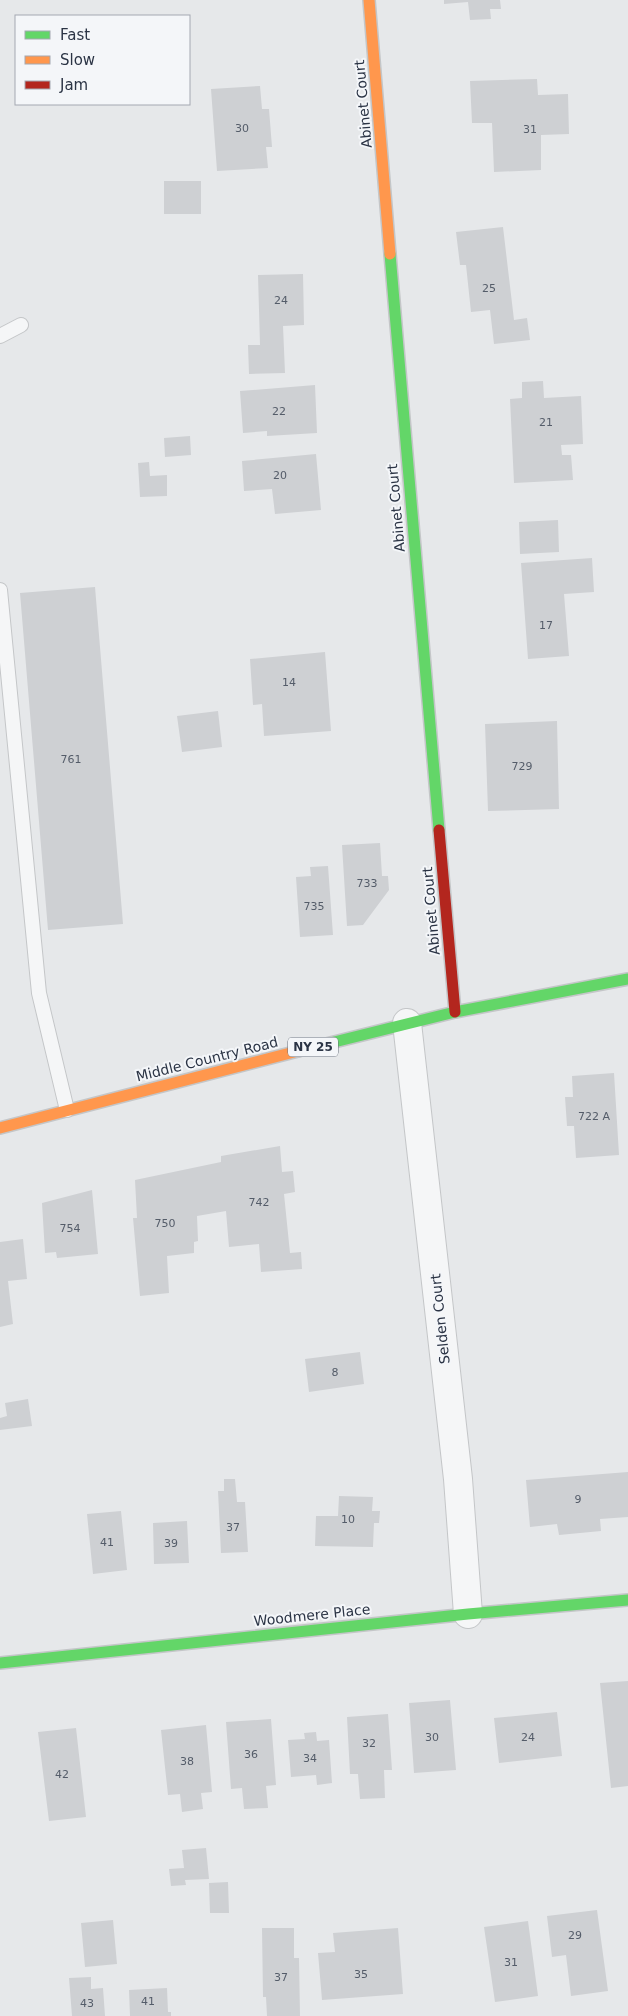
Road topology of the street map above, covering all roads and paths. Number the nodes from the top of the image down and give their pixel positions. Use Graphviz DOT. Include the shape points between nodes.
graph roads {
  1 [pos="369,0"];
  2 [pos="21,325"];
  3 [pos="0,336"];
  4 [pos="0,590"];
  5 [pos="628,979"];
  6 [pos="455,1012"];
  7 [pos="407,1024"];
  8 [pos="67,1110"];
  9 [pos="0,1128"];
  10 [pos="628,1600"];
  11 [pos="468,1614"];
  12 [pos="0,1662"];
  1 -- 6 [label="street, Abinet Court"];
  2 -- 3 [label="lane"];
  4 -- 8 [label="lane" via="39,994"];
  5 -- 6 [label="street, Middle Country Road / NY 25"];
  6 -- 7 [label="street, Middle Country Road / NY 25"];
  7 -- 8 [label="street, Middle Country Road / NY 25"];
  7 -- 11 [label="street, Selden Court" via="457,1470"];
  8 -- 9 [label="street, Middle Country Road / NY 25"];
  10 -- 11 [label="street, Woodmere Place"];
  11 -- 12 [label="street, Woodmere Place"];
}
